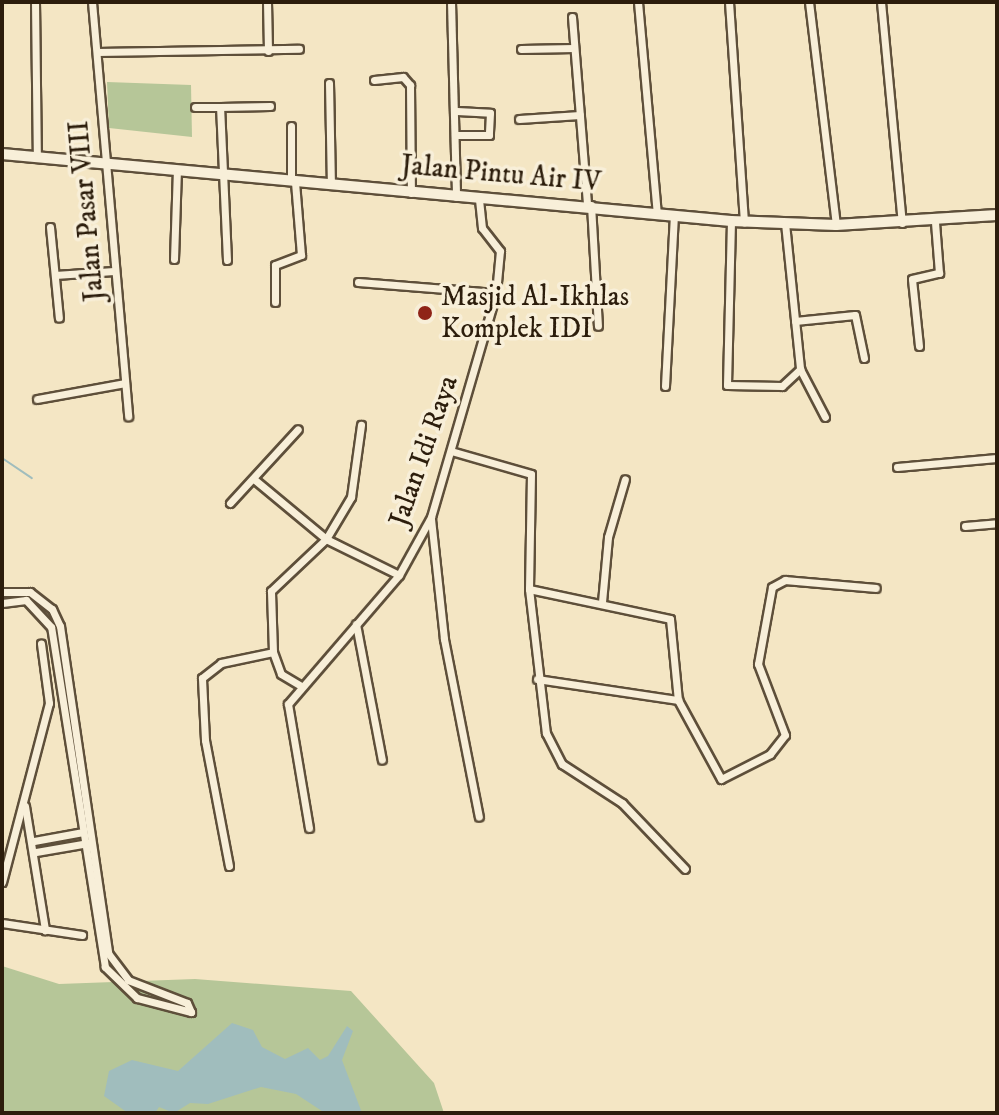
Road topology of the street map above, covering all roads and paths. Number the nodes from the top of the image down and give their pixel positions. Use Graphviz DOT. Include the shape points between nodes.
graph roads {
  1 [pos="35,2"];
  2 [pos="92,2"];
  3 [pos="267,2"];
  4 [pos="451,2"];
  5 [pos="638,2"];
  6 [pos="729,2"];
  7 [pos="809,2"];
  8 [pos="881,2"];
  9 [pos="572,17"];
  10 [pos="574,48"];
  11 [pos="299,49"];
  12 [pos="521,49"];
  13 [pos="268,51"];
  14 [pos="97,52"];
  15 [pos="374,80"];
  16 [pos="329,83"];
  17 [pos="270,106"];
  18 [pos="195,107"];
  19 [pos="220,107"];
  20 [pos="457,111"];
  21 [pos="580,115"];
  22 [pos="519,119"];
  23 [pos="291,126"];
  24 [pos="458,135"];
  25 [pos="2,154"];
  26 [pos="37,157"];
  27 [pos="104,165"];
  28 [pos="177,169"];
  29 [pos="221,175"];
  30 [pos="293,181"];
  31 [pos="331,183"];
  32 [pos="411,193"];
  33 [pos="456,197"];
  34 [pos="479,200"];
  35 [pos="589,205"];
  36 [pos="657,213"];
  37 [pos="997,215"];
  38 [pos="674,216"];
  39 [pos="731,221"];
  40 [pos="744,222"];
  41 [pos="935,222"];
  42 [pos="785,223"];
  43 [pos="902,224"];
  44 [pos="836,225"];
  45 [pos="50,227"];
  46 [pos="174,259"];
  47 [pos="227,260"];
  48 [pos="114,271"];
  49 [pos="55,275"];
  50 [pos="358,282"];
  51 [pos="496,293"];
  52 [pos="275,302"];
  53 [pos="59,318"];
  54 [pos="795,321"];
  55 [pos="598,326"];
  56 [pos="919,346"];
  57 [pos="864,358"];
  58 [pos="800,369"];
  59 [pos="125,383"];
  60 [pos="665,386"];
  61 [pos="37,399"];
  62 [pos="128,416"];
  63 [pos="825,417"];
  64 [pos="361,425"];
  65 [pos="298,429"];
  66 [pos="451,451"];
  67 [pos="997,458"];
  68 [pos="897,467"];
  69 [pos="625,479"];
  70 [pos="255,480"];
  71 [pos="230,503"];
  72 [pos="431,517"];
  73 [pos="997,523"];
  74 [pos="965,526"];
  75 [pos="326,539"];
  76 [pos="399,575"];
  77 [pos="876,588"];
  78 [pos="529,589"];
  79 [pos="2,592"];
  80 [pos="602,602"];
  81 [pos="2,603"];
  82 [pos="356,624"];
  83 [pos="41,644"];
  84 [pos="273,652"];
  85 [pos="537,679"];
  86 [pos="301,686"];
  87 [pos="678,700"];
  88 [pos="73,745"];
  89 [pos="382,760"];
  90 [pos="25,805"];
  91 [pos="479,817"];
  92 [pos="309,828"];
  93 [pos="85,832"];
  94 [pos="34,841"];
  95 [pos="87,843"];
  96 [pos="36,852"];
  97 [pos="229,866"];
  98 [pos="685,869"];
  99 [pos="2,882"];
  100 [pos="2,923"];
  101 [pos="45,930"];
  102 [pos="82,935"];
  1 -- 26 [label="street"];
  2 -- 14 [label="street, Jalan Pasar VIII"];
  3 -- 13 [label="street"];
  4 -- 20 [label="street"];
  5 -- 36 [label="street"];
  6 -- 40 [label="street"];
  7 -- 44 [label="street"];
  8 -- 43 [label="street"];
  9 -- 10 [label="street"];
  10 -- 12 [label="street"];
  10 -- 21 [label="street"];
  11 -- 13 [label="street"];
  13 -- 14 [label="street"];
  14 -- 27 [label="street, Jalan Pasar VIII"];
  15 -- 32 [label="street" via="403,77 410,85"];
  16 -- 31 [label="street"];
  17 -- 19 [label="street"];
  18 -- 19 [label="street"];
  19 -- 29 [label="street"];
  20 -- 24 [label="street"];
  20 -- 24 [label="street" via="490,113 489,135"];
  21 -- 22 [label="street"];
  21 -- 35 [label="street"];
  23 -- 30 [label="street"];
  24 -- 33 [label="street"];
  25 -- 26 [label="main road, Jalan Pintu Air IV"];
  26 -- 27 [label="main road, Jalan Pintu Air IV"];
  27 -- 28 [label="main road, Jalan Pintu Air IV"];
  27 -- 48 [label="street, Jalan Pasar VIII"];
  28 -- 29 [label="main road, Jalan Pintu Air IV"];
  28 -- 46 [label="street"];
  29 -- 30 [label="main road, Jalan Pintu Air IV"];
  29 -- 47 [label="street"];
  30 -- 31 [label="main road, Jalan Pintu Air IV"];
  30 -- 52 [label="street" via="301,255 275,265"];
  31 -- 32 [label="main road, Jalan Pintu Air IV"];
  32 -- 33 [label="main road, Jalan Pintu Air IV"];
  33 -- 34 [label="main road, Jalan Pintu Air IV"];
  34 -- 35 [label="main road, Jalan Pintu Air IV"];
  34 -- 51 [label="street, Jalan Idi Raya" via="482,228 500,251"];
  35 -- 36 [label="main road, Jalan Pintu Air IV"];
  35 -- 55 [label="street"];
  36 -- 38 [label="main road, Jalan Pintu Air IV"];
  37 -- 41 [label="main road, Jalan Pintu Air IV"];
  38 -- 39 [label="main road, Jalan Pintu Air IV"];
  38 -- 60 [label="street"];
  39 -- 40 [label="main road, Jalan Pintu Air IV"];
  39 -- 58 [label="street" via="727,385 782,386"];
  40 -- 42 [label="main road, Jalan Pintu Air IV"];
  41 -- 43 [label="main road, Jalan Pintu Air IV"];
  41 -- 56 [label="street" via="939,273 912,279"];
  42 -- 44 [label="main road, Jalan Pintu Air IV"];
  42 -- 54 [label="street"];
  43 -- 44 [label="main road, Jalan Pintu Air IV"];
  45 -- 49 [label="street"];
  48 -- 49 [label="street"];
  48 -- 59 [label="street, Jalan Pasar VIII"];
  49 -- 53 [label="street"];
  50 -- 51 [label="street"];
  51 -- 66 [label="street, Jalan Idi Raya"];
  54 -- 57 [label="street" via="855,315"];
  54 -- 58 [label="street"];
  58 -- 63 [label="street"];
  59 -- 61 [label="street"];
  59 -- 62 [label="street, Jalan Pasar VIII"];
  64 -- 75 [label="street" via="351,497"];
  65 -- 70 [label="street"];
  66 -- 72 [label="street, Jalan Idi Raya"];
  66 -- 78 [label="street" via="531,474"];
  67 -- 68 [label="street"];
  69 -- 80 [label="street" via="608,537"];
  70 -- 71 [label="street"];
  70 -- 75 [label="street"];
  72 -- 76 [label="street, Jalan Idi Raya"];
  72 -- 91 [label="street" via="444,639"];
  73 -- 74 [label="street"];
  75 -- 76 [label="street"];
  75 -- 84 [label="street" via="271,591"];
  76 -- 82 [label="street, Jalan Idi Raya"];
  77 -- 87 [label="street" via="785,580 772,587 758,664 785,735 770,754 733,778 717,777"];
  78 -- 80 [label="street"];
  78 -- 85 [label="street"];
  79 -- 88 [label="street" via="30,592 57,618"];
  80 -- 87 [label="street" via="670,619"];
  81 -- 88 [label="street" via="26,600 48,619"];
  82 -- 86 [label="street, Jalan Idi Raya"];
  82 -- 89 [label="street"];
  83 -- 90 [label="street" via="49,703"];
  84 -- 86 [label="street" via="281,674"];
  84 -- 97 [label="street" via="221,663 202,678 205,740"];
  85 -- 87 [label="street"];
  85 -- 98 [label="street" via="546,733 562,764 622,803"];
  86 -- 92 [label="street" via="287,711"];
  88 -- 93 [label="street"];
  90 -- 94 [label="street"];
  90 -- 99 [label="street"];
  93 -- 94 [label="street"];
  93 -- 95 [label="street"];
  94 -- 96 [label="street"];
  95 -- 95 [label="street" via="112,961 140,987 187,1003 191,1012 137,998 105,967"];
  95 -- 96 [label="street"];
  96 -- 101 [label="street"];
  100 -- 101 [label="street"];
  101 -- 102 [label="street"];
}
